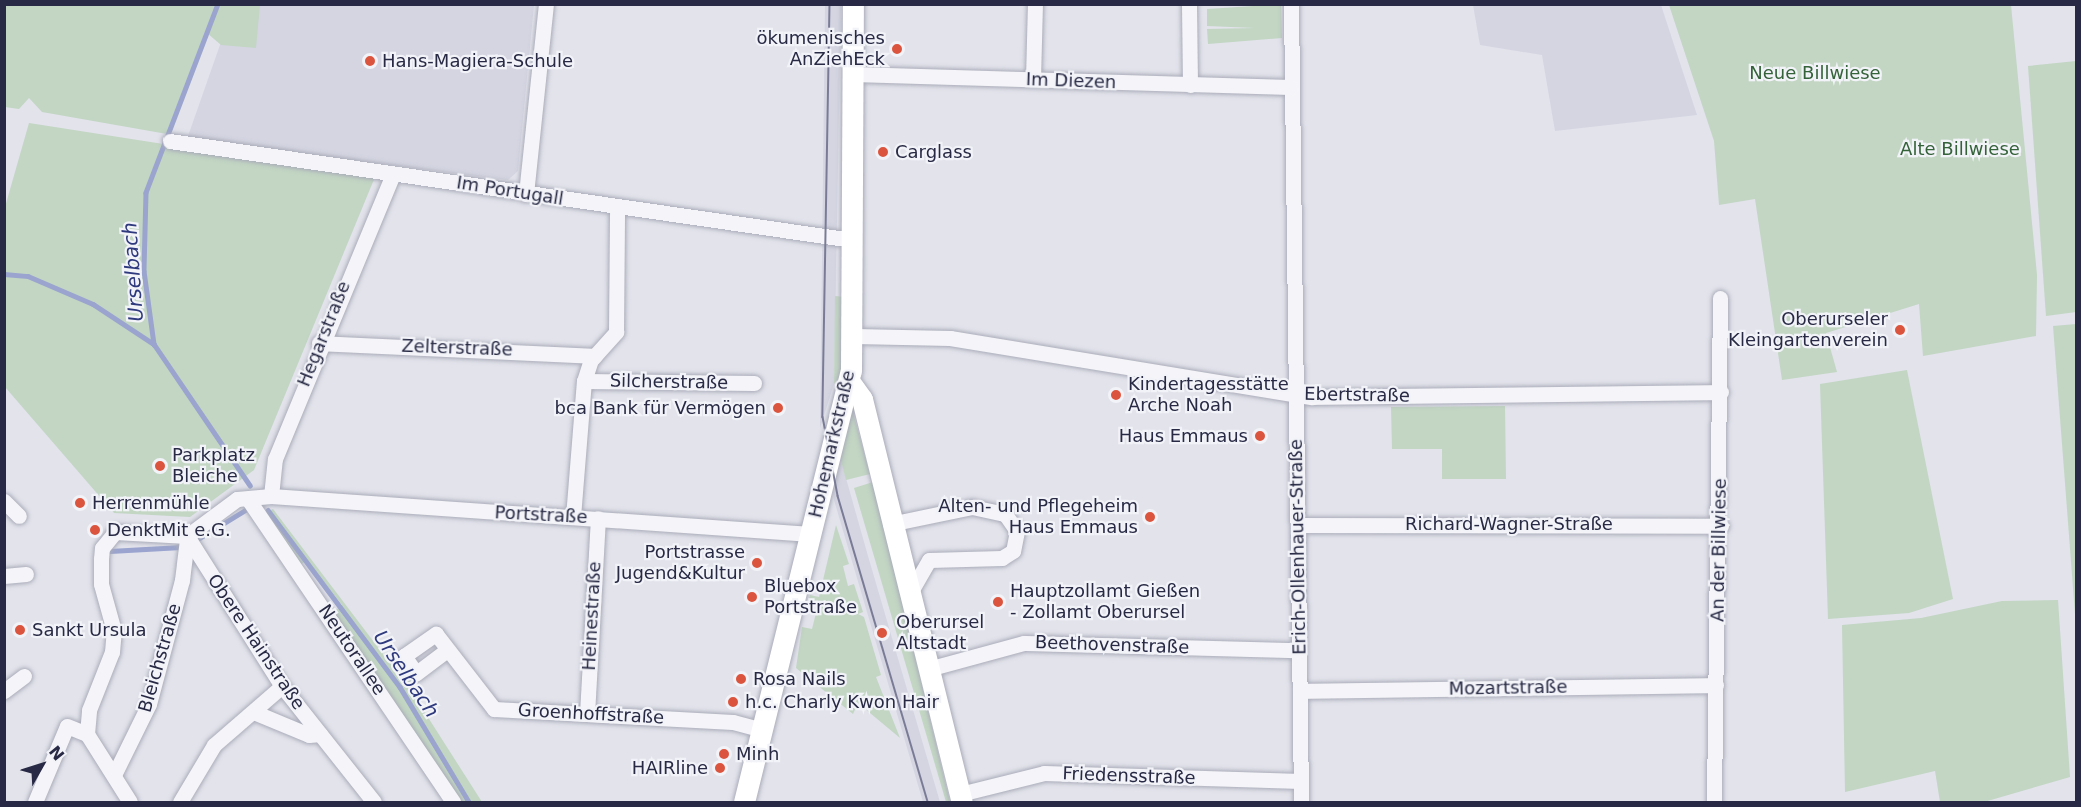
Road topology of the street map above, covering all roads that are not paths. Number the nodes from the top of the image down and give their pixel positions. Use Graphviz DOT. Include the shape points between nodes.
graph roads {
  1 [pos="546,4"];
  2 [pos="853,4"];
  3 [pos="1035,4"];
  4 [pos="1189,4"];
  5 [pos="1291,4"];
  6 [pos="852,74"];
  7 [pos="1033,79"];
  8 [pos="1190,84"];
  9 [pos="1291,87"];
  10 [pos="170,141"];
  11 [pos="392,177"];
  12 [pos="526,194"];
  13 [pos="617,207"];
  14 [pos="852,240"];
  15 [pos="1719,298"];
  16 [pos="854,336"];
  17 [pos="319,343"];
  18 [pos="595,356"];
  19 [pos="584,381"];
  20 [pos="849,381"];
  21 [pos="754,383"];
  22 [pos="1721,392"];
  23 [pos="1295,394"];
  24 [pos="271,496"];
  25 [pos="248,499"];
  26 [pos="4,501"];
  27 [pos="19,516"];
  28 [pos="573,517"];
  29 [pos="598,518"];
  30 [pos="890,524"];
  31 [pos="1298,525"];
  32 [pos="1721,526"];
  33 [pos="811,534"];
  34 [pos="187,536"];
  35 [pos="26,574"];
  36 [pos="4,576"];
  37 [pos="908,599"];
  38 [pos="447,650"];
  39 [pos="1299,650"];
  40 [pos="928,669"];
  41 [pos="24,676"];
  42 [pos="1716,685"];
  43 [pos="282,686"];
  44 [pos="4,691"];
  45 [pos="1300,691"];
  46 [pos="256,713"];
  47 [pos="587,714"];
  48 [pos="762,730"];
  49 [pos="87,734"];
  50 [pos="320,734"];
  51 [pos="114,775"];
  52 [pos="1301,781"];
  53 [pos="961,798"];
  54 [pos="34,802"];
  55 [pos="130,802"];
  56 [pos="180,802"];
  57 [pos="374,802"];
  58 [pos="453,802"];
  59 [pos="744,802"];
  60 [pos="1301,802"];
  61 [pos="1714,802"];
  1 -- 12 [label="street"];
  2 -- 6 [label="street, Hohemarkstraße"];
  3 -- 7 [label="street"];
  4 -- 8 [label="street"];
  5 -- 9 [label="street, Erich-Ollenhauer-Straße"];
  6 -- 7 [label="street, Im Diezen"];
  6 -- 14 [label="street, Hohemarkstraße"];
  7 -- 8 [label="street, Im Diezen"];
  8 -- 9 [label="street, Im Diezen"];
  9 -- 23 [label="street, Erich-Ollenhauer-Straße"];
  10 -- 11 [label="street, Im Portugall" via="381,170"];
  11 -- 12 [label="street, Im Portugall"];
  11 -- 17 [label="street, Hegarstraße"];
  12 -- 13 [label="street, Im Portugall"];
  13 -- 14 [label="street, Im Portugall"];
  13 -- 18 [label="street, Silcherstraße" via="616,332"];
  14 -- 16 [label="street, Hohemarkstraße"];
  15 -- 22 [label="street, An der Billwiese"];
  16 -- 20 [label="street, Hohemarkstraße"];
  16 -- 23 [label="street, Ebertstraße" via="959,339"];
  17 -- 18 [label="street, Zelterstraße"];
  17 -- 24 [label="street, Hegarstraße" via="275,459"];
  18 -- 19 [label="street, Silcherstraße"];
  19 -- 21 [label="street, Silcherstraße"];
  19 -- 28 [label="street, Silcherstraße"];
  20 -- 30 [label="street" via="862,399"];
  20 -- 33 [label="street, Hohemarkstraße"];
  22 -- 23 [label="street, Ebertstraße"];
  22 -- 32 [label="street, An der Billwiese"];
  23 -- 31 [label="street, Erich-Ollenhauer-Straße"];
  24 -- 25 [label="street, Portstraße"];
  24 -- 28 [label="street, Portstraße"];
  25 -- 34 [label="street, Portstraße" via="237,500"];
  25 -- 58 [label="street, Neutorallee"];
  26 -- 27 [label="street"];
  28 -- 29 [label="street, Portstraße"];
  29 -- 33 [label="street, Portstraße"];
  29 -- 47 [label="street, Heinestraße"];
  30 -- 37 [label="street"];
  30 -- 37 [label="street" via="972,507 1005,514 1017,531 1013,551 1002,558 929,560"];
  31 -- 32 [label="street, Richard-Wagner-Straße"];
  31 -- 39 [label="street, Erich-Ollenhauer-Straße"];
  32 -- 42 [label="street, An der Billwiese"];
  33 -- 48 [label="street, Hohemarkstraße"];
  34 -- 43 [label="street, Obere Hainstraße"];
  34 -- 49 [label="street" via="116,532 101,553 101,584 114,631"];
  34 -- 51 [label="street, Bleichstraße" via="182,580 149,704"];
  35 -- 36 [label="street"];
  37 -- 40 [label="street"];
  38 -- 47 [label="street, Groenhoffstraße" via="494,709"];
  39 -- 40 [label="street, Beethovenstraße" via="1033,642"];
  39 -- 45 [label="street, Erich-Ollenhauer-Straße"];
  40 -- 53 [label="street"];
  41 -- 44 [label="street"];
  42 -- 45 [label="street, Mozartstraße"];
  42 -- 61 [label="street, An der Billwiese"];
  43 -- 46 [label="street"];
  43 -- 50 [label="street, Obere Hainstraße"];
  45 -- 52 [label="street, Erich-Ollenhauer-Straße"];
  46 -- 50 [label="street" via="309,735"];
  46 -- 56 [label="street" via="214,745"];
  47 -- 48 [label="street, Groenhoffstraße" via="733,722"];
  48 -- 59 [label="street, Hohemarkstraße"];
  49 -- 51 [label="street"];
  49 -- 54 [label="street" via="67,726"];
  50 -- 57 [label="street, Obere Hainstraße"];
  51 -- 55 [label="street"];
  52 -- 53 [label="street, Friedensstraße" via="1044,773"];
  52 -- 60 [label="street, Erich-Ollenhauer-Straße"];
}
